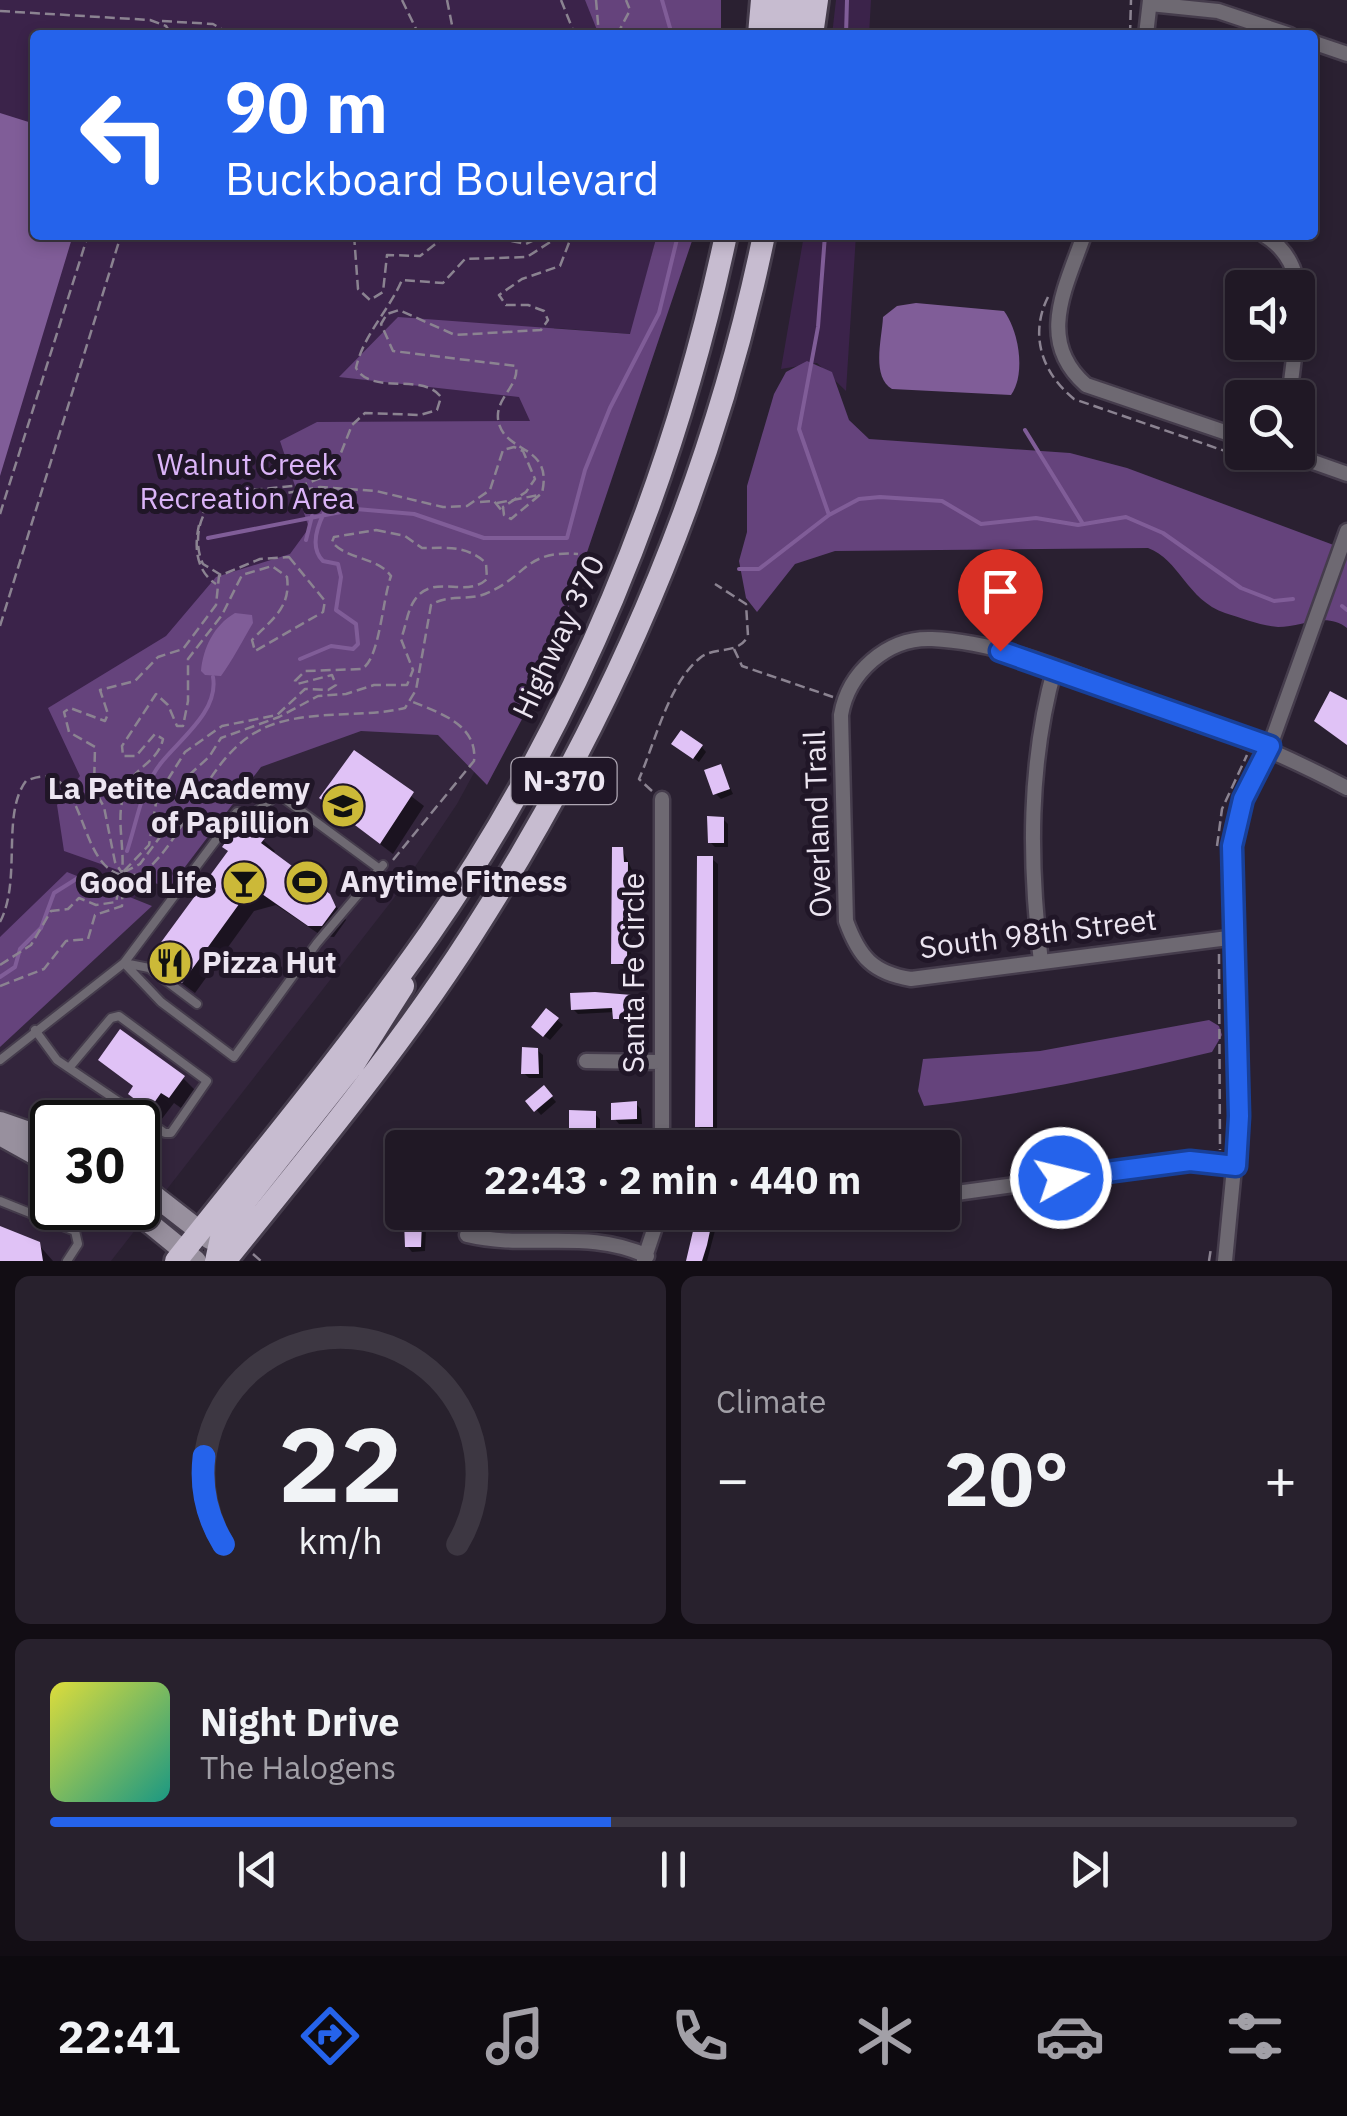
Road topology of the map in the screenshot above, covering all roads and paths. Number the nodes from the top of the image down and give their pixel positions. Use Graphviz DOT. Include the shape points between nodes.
graph roads {
  1 [pos="402,0"];
  2 [pos="447,0"];
  3 [pos="562,0"];
  4 [pos="596,0"];
  5 [pos="626,0"];
  6 [pos="762,0"];
  7 [pos="782,0"];
  8 [pos="800,0"];
  9 [pos="817,0"];
  10 [pos="1131,0"];
  11 [pos="1150,2"];
  12 [pos="0,12"];
  13 [pos="154,21"];
  14 [pos="165,30"];
  15 [pos="224,30"];
  16 [pos="417,30"];
  17 [pos="453,30"];
  18 [pos="573,30"];
  19 [pos="599,30"];
  20 [pos="620,30"];
  21 [pos="759,30"];
  22 [pos="779,30"];
  23 [pos="797,30"];
  24 [pos="813,30"];
  25 [pos="1130,30"];
  26 [pos="1147,30"];
  27 [pos="1275,30"];
  28 [pos="1318,44"];
  29 [pos="1347,54"];
  30 [pos="86,240"];
  31 [pos="119,240"];
  32 [pos="354,240"];
  33 [pos="440,240"];
  34 [pos="506,240"];
  35 [pos="534,240"];
  36 [pos="553,240"];
  37 [pos="570,240"];
  38 [pos="725,240"];
  39 [pos="763,240"];
  40 [pos="1082,240"];
  41 [pos="1270,240"];
  42 [pos="1294,270"];
  43 [pos="381,318"];
  44 [pos="1225,432"];
  45 [pos="1315,463"];
  46 [pos="1347,474"];
  47 [pos="542,493"];
  48 [pos="478,502"];
  49 [pos="497,503"];
  50 [pos="506,504"];
  51 [pos="503,512"];
  52 [pos="0,514"];
  53 [pos="1347,531"];
  54 [pos="578,554"];
  55 [pos="221,575"];
  56 [pos="216,584"];
  57 [pos="715,584"];
  58 [pos="0,626"];
  59 [pos="734,649"];
  60 [pos="1055,667"];
  61 [pos="844,697"];
  62 [pos="412,702"];
  63 [pos="1270,746"];
  64 [pos="1347,788"];
  65 [pos="662,799"];
  66 [pos="113,852"];
  67 [pos="122,853"];
  68 [pos="123,863"];
  69 [pos="131,865"];
  70 [pos="380,866"];
  71 [pos="122,873"];
  72 [pos="0,922"];
  73 [pos="429,934"];
  74 [pos="1236,938"];
  75 [pos="857,951"];
  76 [pos="1219,955"];
  77 [pos="1040,962"];
  78 [pos="124,963"];
  79 [pos="0,965"];
  80 [pos="0,986"];
  81 [pos="197,1004"];
  82 [pos="35,1030"];
  83 [pos="0,1060"];
  84 [pos="586,1061"];
  85 [pos="661,1062"];
  86 [pos="70,1068"];
  87 [pos="0,1122"];
  88 [pos="662,1130"];
  89 [pos="30,1132"];
  90 [pos="0,1135"];
  91 [pos="30,1152"];
  92 [pos="1220,1153"];
  93 [pos="1236,1166"];
  94 [pos="960,1192"];
  95 [pos="160,1200"];
  96 [pos="0,1201"];
  97 [pos="156,1230"];
  98 [pos="200,1230"];
  99 [pos="654,1230"];
  100 [pos="466,1235"];
  101 [pos="254,1255"];
  102 [pos="186,1257"];
  103 [pos="224,1258"];
  104 [pos="645,1258"];
  105 [pos="67,1261"];
  106 [pos="262,1261"];
  107 [pos="1225,1261"];
  1 -- 16 [label="path"];
  2 -- 17 [label="path"];
  3 -- 18 [label="path"];
  4 -- 19 [label="path"];
  5 -- 20 [label="path" via="630,10"];
  6 -- 21 [label="highway"];
  7 -- 22 [label="highway"];
  8 -- 23 [label="highway"];
  9 -- 24 [label="highway"];
  10 -- 25 [label="path"];
  11 -- 26 [label="street"];
  11 -- 27 [label="street" via="1218,11"];
  12 -- 13 [label="path"];
  13 -- 14 [label="path"];
  13 -- 15 [label="path"];
  28 -- 29 [label="street"];
  30 -- 52 [label="path"];
  31 -- 58 [label="path"];
  32 -- 33 [label="path" via="358,289 370,300 383,292 387,255 424,254"];
  34 -- 35 [label="path"];
  36 -- 43 [label="path" via="527,257 465,260 443,284 406,278"];
  37 -- 43 [label="path" via="560,266 522,278 499,295 506,305 547,314 541,330 455,335 405,311"];
  38 -- 73 [label="highway, Highway 370 / N-370" via="677,422 614,594 530,769"];
  39 -- 103 [label="highway, N-370" via="684,517 590,734 426,1002"];
  40 -- 44 [label="street" via="1057,322 1060,356 1086,385"];
  41 -- 42 [label="street" via="1292,258"];
  43 -- 47 [label="path" via="380,331 393,350 516,366 500,400 499,423 506,436 535,455"];
  43 -- 56 [label="path" via="357,361 358,373 432,388 442,398 440,406 427,414 360,416 338,468 316,482 212,497 196,546 205,574"];
  45 -- 46 [label="street"];
  47 -- 50 [label="path"];
  47 -- 51 [label="path" via="511,519"];
  48 -- 49 [label="path"];
  48 -- 50 [label="path" via="490,490 503,450 514,447 524,451 534,479"];
  48 -- 55 [label="path" via="443,507 376,490 320,486 218,498 204,513 198,548 203,564"];
  49 -- 50 [label="path"];
  49 -- 51 [label="path"];
  50 -- 51 [label="path"];
  53 -- 63 [label="street"];
  54 -- 62 [label="path" via="544,554 484,594 430,605"];
  55 -- 56 [label="path"];
  55 -- 67 [label="path" via="260,558 289,557 326,607 255,651 252,640 289,594 287,577 272,566 242,575 188,659 183,726 156,694 122,746 123,756 136,756 155,734 163,739 126,786"];
  56 -- 66 [label="path" via="216,605 183,649 158,657 135,681 100,690 105,721 70,708 64,712 70,732 94,747 94,789"];
  57 -- 59 [label="path" via="738,597 749,613 748,636"];
  59 -- 61 [label="path" via="742,666"];
  59 -- 65 [label="path" via="708,653 682,682 640,780"];
  60 -- 61 [label="street" via="930,638 877,655"];
  60 -- 63 [label="street"];
  60 -- 77 [label="street" via="1033,774"];
  61 -- 75 [label="street, Overland Trail" via="846,921"];
  62 -- 70 [label="path" via="462,727 474,760 397,857"];
  62 -- 71 [label="path" via="394,710 292,720 257,732 224,760 150,868"];
  63 -- 64 [label="street"];
  63 -- 74 [label="street" via="1235,822"];
  65 -- 85 [label="street, Santa Fe Circle"];
  66 -- 67 [label="path"];
  66 -- 71 [label="path"];
  67 -- 68 [label="path"];
  68 -- 69 [label="path"];
  68 -- 71 [label="path"];
  69 -- 71 [label="path"];
  69 -- 71 [label="path" via="150,844 157,797 185,752 222,726 277,715 304,689 336,685 332,674 297,684 304,671 362,670 373,659 391,576 339,550 334,537 389,530 422,548 452,546 484,560 488,574 482,584 436,585 411,606 401,638 413,670 408,685 318,696 279,717 221,738 188,776 140,864"];
  70 -- 78 [label="lane" via="278,794 252,815 238,812"];
  70 -- 78 [label="lane" via="234,1057 160,1002"];
  71 -- 72 [label="path" via="91,848 70,790 56,780 33,778 17,798 10,894"];
  71 -- 79 [label="path" via="116,902 79,898 68,910 51,911 32,945"];
  71 -- 80 [label="path" via="122,906 95,914 88,939 66,942 44,968"];
  73 -- 98 [label="highway, Highway 370 / N-370"];
  73 -- 103 [label="highway" via="392,1009 222,1229"];
  74 -- 77 [label="street, South 98th Street"];
  74 -- 93 [label="street"];
  75 -- 77 [label="street, South 98th Street" via="882,974 912,979"];
  76 -- 92 [label="path"];
  78 -- 81 [label="lane" via="148,968"];
  78 -- 82 [label="lane"];
  82 -- 83 [label="lane"];
  82 -- 86 [label="lane"];
  84 -- 85 [label="street"];
  85 -- 88 [label="street, Santa Fe Circle"];
  86 -- 86 [label="lane" via="165,1133 172,1133 207,1081 120,1016 111,1018"];
  87 -- 89 [label="main road"];
  90 -- 91 [label="main road"];
  93 -- 94 [label="street" via="1177,1162"];
  93 -- 107 [label="street"];
  95 -- 98 [label="main road"];
  96 -- 105 [label="lane" via="75,1230 78,1244"];
  97 -- 102 [label="main road"];
  98 -- 102 [label="highway, Highway 370 / N-370"];
  98 -- 103 [label="main road"];
  99 -- 104 [label="street"];
  100 -- 104 [label="street" via="532,1242 588,1238"];
  101 -- 106 [label="path"];
}
